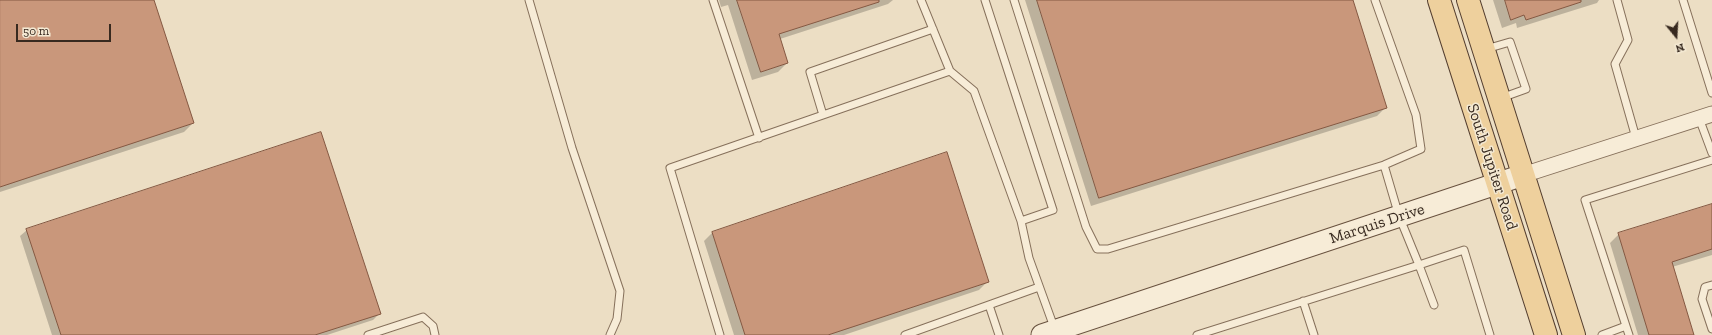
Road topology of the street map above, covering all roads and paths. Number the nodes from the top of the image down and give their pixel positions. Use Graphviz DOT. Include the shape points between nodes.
graph roads {
  1 [pos="529,0"];
  2 [pos="713,0"];
  3 [pos="921,0"];
  4 [pos="985,0"];
  5 [pos="1014,0"];
  6 [pos="1375,0"];
  7 [pos="1439,0"];
  8 [pos="1468,0"];
  9 [pos="1617,0"];
  10 [pos="1683,0"];
  11 [pos="933,29"];
  12 [pos="1484,50"];
  13 [pos="950,71"];
  14 [pos="1712,93"];
  15 [pos="1499,99"];
  16 [pos="824,115"];
  17 [pos="1706,116"];
  18 [pos="759,138"];
  19 [pos="1636,138"];
  20 [pos="1712,153"];
  21 [pos="1712,160"];
  22 [pos="1384,165"];
  23 [pos="1523,175"];
  24 [pos="1497,184"];
  25 [pos="1399,216"];
  26 [pos="1021,221"];
  27 [pos="1419,265"];
  28 [pos="1712,285"];
  29 [pos="1039,287"];
  30 [pos="1303,301"];
  31 [pos="989,305"];
  32 [pos="1434,305"];
  33 [pos="1626,326"];
  34 [pos="1712,329"];
  35 [pos="1051,334"];
  36 [pos="1543,334"];
  37 [pos="368,335"];
  38 [pos="435,335"];
  39 [pos="610,335"];
  40 [pos="720,335"];
  41 [pos="905,335"];
  42 [pos="999,335"];
  43 [pos="1197,335"];
  44 [pos="1314,335"];
  45 [pos="1490,335"];
  46 [pos="1574,335"];
  47 [pos="1602,335"];
  48 [pos="1629,335"];
  1 -- 39 [label="lane" via="572,148 620,291 617,319"];
  2 -- 18 [label="lane"];
  3 -- 11 [label="lane"];
  4 -- 26 [label="lane" via="1053,210"];
  5 -- 22 [label="lane" via="1086,227 1097,249 1108,249"];
  6 -- 22 [label="lane" via="1416,115 1421,149"];
  7 -- 24 [label="main road, South Jupiter Road"];
  8 -- 12 [label="main road, South Jupiter Road"];
  9 -- 19 [label="lane" via="1628,40 1615,64"];
  10 -- 14 [label="lane"];
  11 -- 13 [label="lane"];
  11 -- 16 [label="lane" via="810,72"];
  12 -- 15 [label="main road, South Jupiter Road"];
  12 -- 15 [label="lane" via="1510,42 1526,89"];
  13 -- 16 [label="lane"];
  13 -- 26 [label="lane" via="974,91"];
  15 -- 23 [label="main road, South Jupiter Road"];
  16 -- 18 [label="lane"];
  17 -- 19 [label="street, Marquis Drive"];
  17 -- 20 [label="lane"];
  18 -- 40 [label="lane" via="670,168"];
  19 -- 23 [label="street, Marquis Drive"];
  21 -- 33 [label="lane" via="1585,200"];
  22 -- 25 [label="lane"];
  23 -- 24 [label="street, Marquis Drive"];
  23 -- 46 [label="main road, South Jupiter Road"];
  24 -- 25 [label="street, Marquis Drive"];
  24 -- 36 [label="main road, South Jupiter Road"];
  25 -- 27 [label="lane"];
  25 -- 35 [label="street, Marquis Drive"];
  26 -- 29 [label="lane" via="1029,258"];
  27 -- 30 [label="lane"];
  27 -- 32 [label="lane"];
  27 -- 45 [label="lane" via="1464,250"];
  28 -- 34 [label="lane" via="1705,287 1702,298"];
  29 -- 31 [label="lane"];
  29 -- 35 [label="lane"];
  30 -- 43 [label="lane"];
  30 -- 44 [label="lane"];
  31 -- 41 [label="lane"];
  31 -- 42 [label="lane"];
  33 -- 47 [label="lane"];
  33 -- 48 [label="lane"];
  37 -- 38 [label="lane" via="423,317 433,326"];
}
